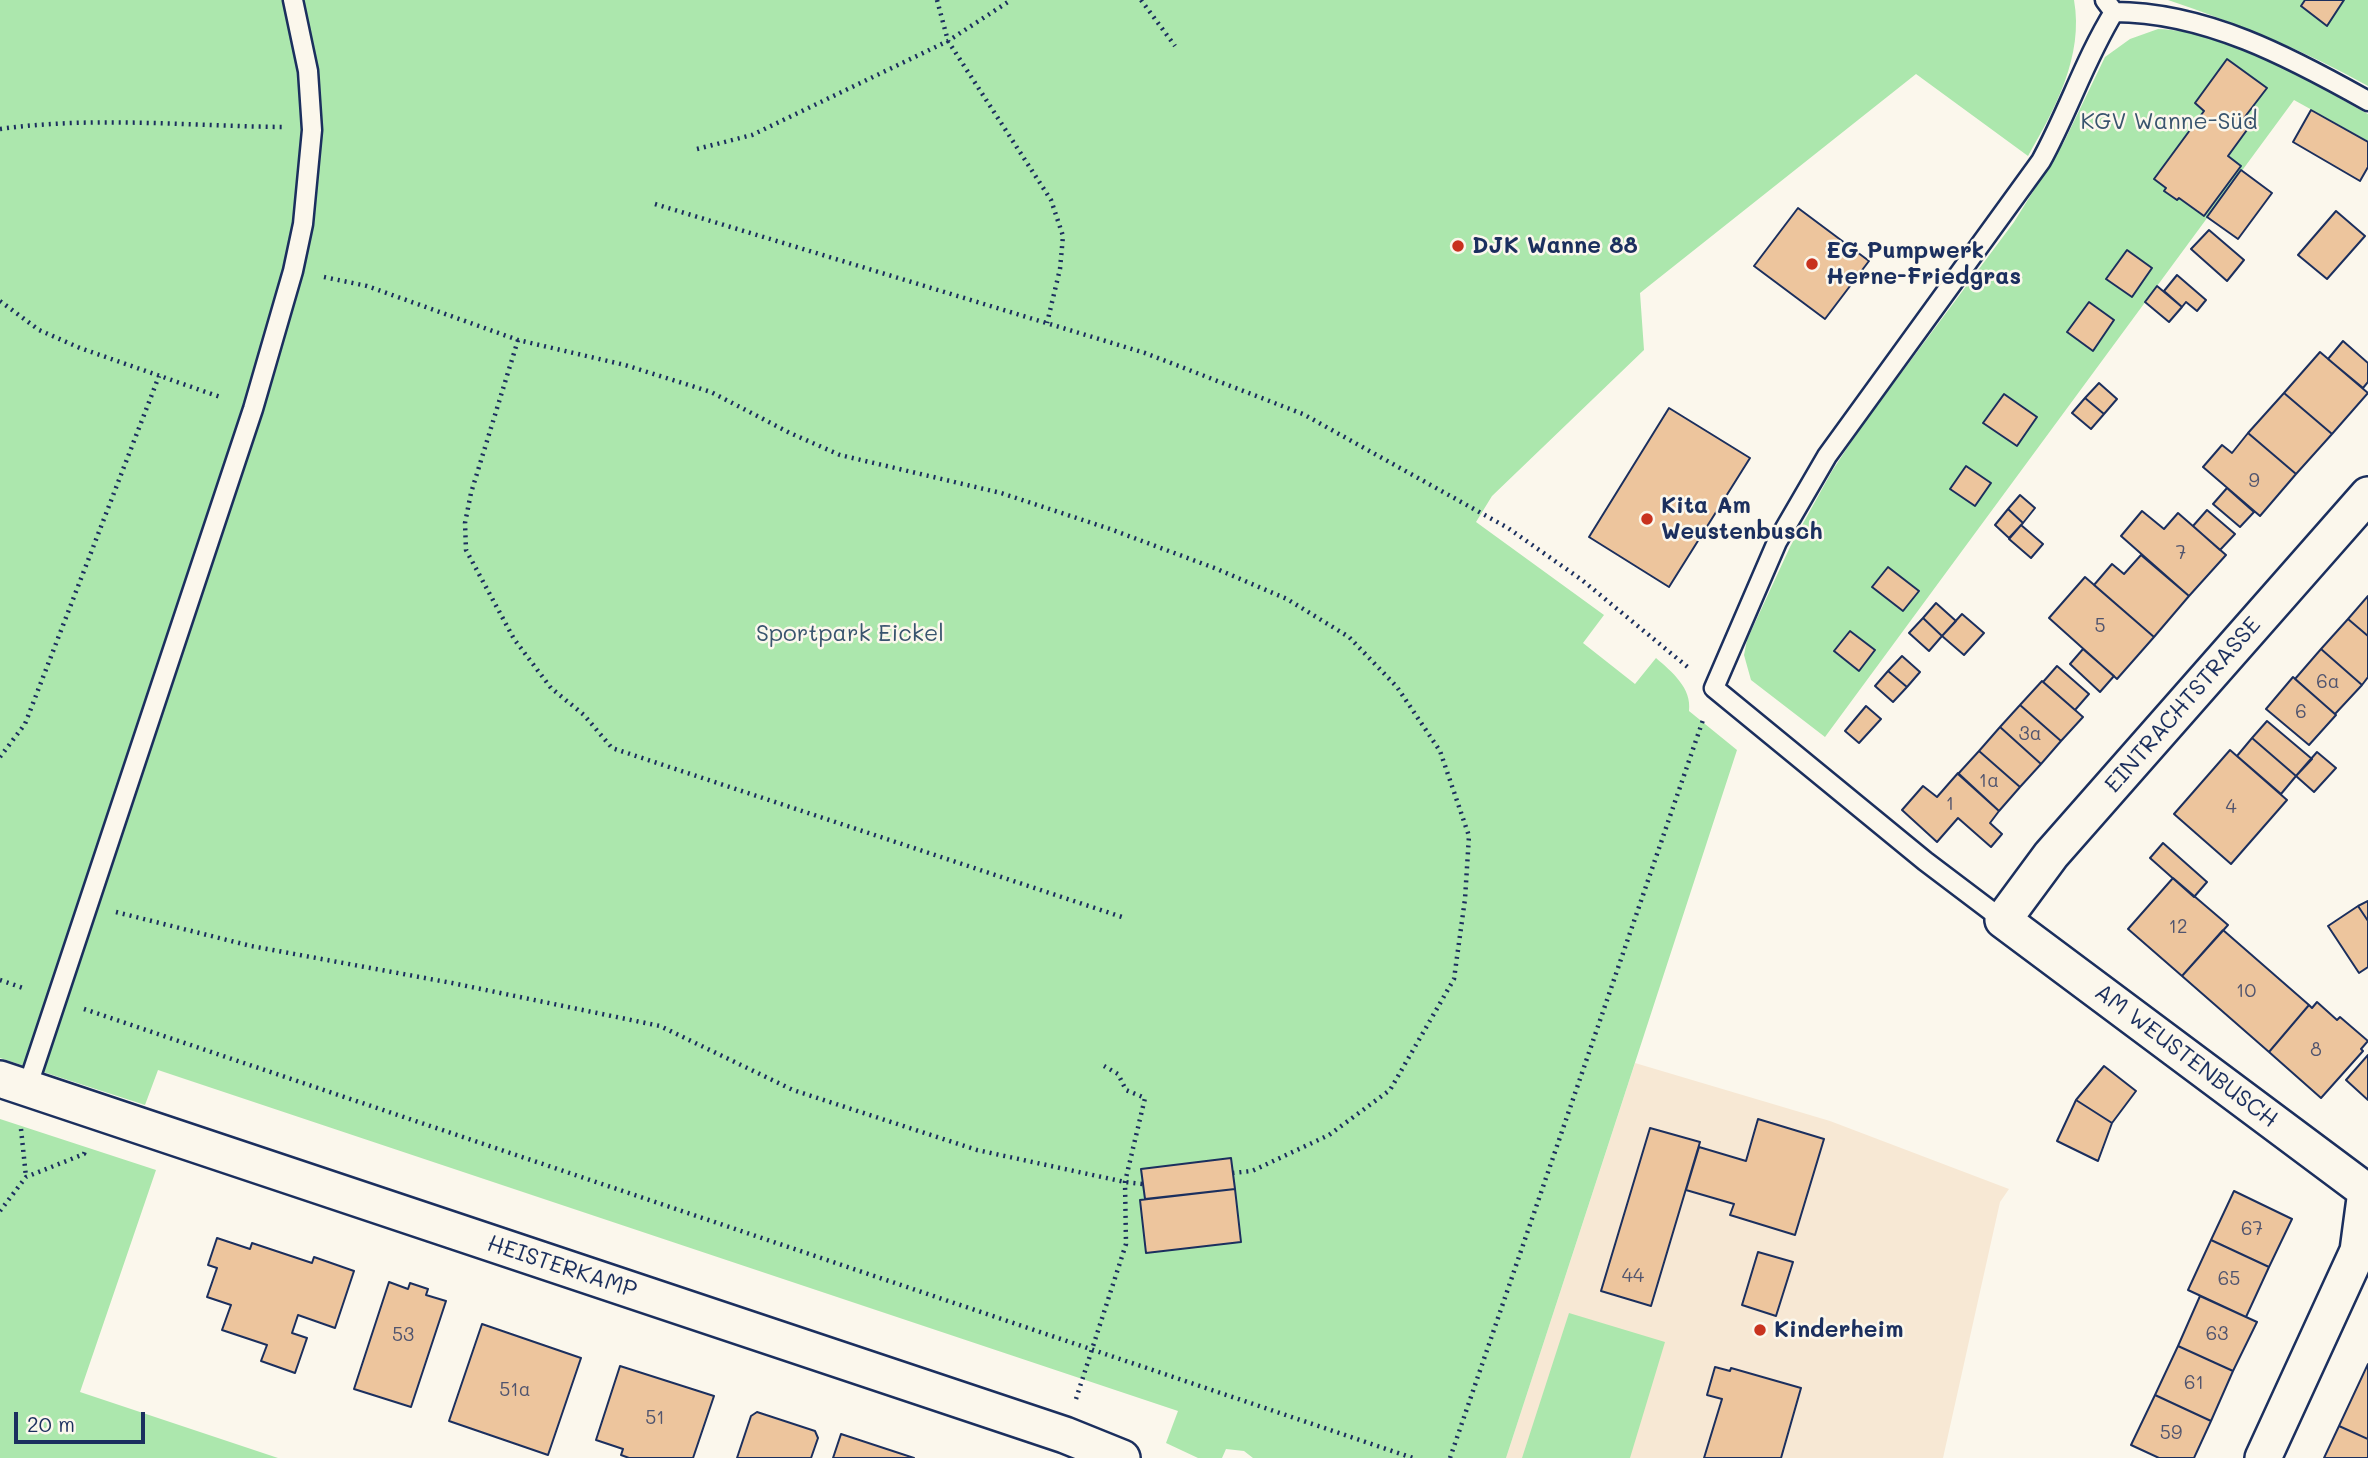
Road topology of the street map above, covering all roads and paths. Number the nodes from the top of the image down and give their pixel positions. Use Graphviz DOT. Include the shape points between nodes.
graph roads {
  1 [pos="293,0"];
  2 [pos="937,0"];
  3 [pos="1011,0"];
  4 [pos="1141,0"];
  5 [pos="2109,6"];
  6 [pos="948,41"];
  7 [pos="1175,46"];
  8 [pos="2368,101"];
  9 [pos="0,129"];
  10 [pos="312,130"];
  11 [pos="696,149"];
  12 [pos="655,204"];
  13 [pos="293,271"];
  14 [pos="0,301"];
  15 [pos="1047,323"];
  16 [pos="518,340"];
  17 [pos="159,376"];
  18 [pos="253,409"];
  19 [pos="2368,495"];
  20 [pos="1714,688"];
  21 [pos="0,757"];
  22 [pos="88,905"];
  23 [pos="1122,917"];
  24 [pos="2003,920"];
  25 [pos="56,999"];
  26 [pos="1104,1066"];
  27 [pos="14,1083"];
  28 [pos="100,1111"];
  29 [pos="1233,1173"];
  30 [pos="1125,1182"];
  31 [pos="1143,1184"];
  32 [pos="2367,1189"];
  33 [pos="0,1211"];
  34 [pos="1092,1350"];
  35 [pos="1065,1435"];
  36 [pos="1122,1458"];
  37 [pos="1413,1458"];
  38 [pos="1450,1458"];
  39 [pos="2263,1458"];
  1 -- 10 [label="lane" via="308,71"];
  2 -- 6 [label="path"];
  3 -- 6 [label="path"];
  4 -- 7 [label="path"];
  5 -- 8 [label="lane" via="2205,25 2274,52"];
  5 -- 20 [label="lane" via="2058,130 2040,161 1827,456 1777,542"];
  6 -- 11 [label="path" via="752,135"];
  6 -- 15 [label="path" via="1051,200 1063,236"];
  9 -- 10 [label="path" via="97,122"];
  10 -- 13 [label="lane" via="303,224"];
  12 -- 15 [label="path"];
  13 -- 16 [label="path" via="367,286"];
  13 -- 18 [label="lane"];
  14 -- 17 [label="path" via="39,330"];
  15 -- 20 [label="path" via="1246,391 1303,414 1376,453 1540,550"];
  16 -- 23 [label="path" via="471,494 466,550 514,639 551,688 584,715 612,748"];
  16 -- 29 [label="path" via="698,388 840,455 1002,493 1217,569 1287,598 1349,637 1397,687 1440,751 1469,836 1454,979 1390,1090 1329,1135 1252,1171"];
  17 -- 18 [label="path"];
  17 -- 21 [label="path" via="25,724"];
  18 -- 22 [label="lane"];
  19 -- 24 [label="street, EINTRACHTSTRASSE" via="2051,855"];
  20 -- 24 [label="lane"];
  20 -- 38 [label="path"];
  22 -- 25 [label="lane"];
  22 -- 30 [label="path" via="251,946 660,1026 793,1090 977,1150"];
  24 -- 32 [label="street, AM WEUSTENBUSCH"];
  25 -- 27 [label="lane"];
  25 -- 34 [label="path"];
  26 -- 30 [label="path" via="1118,1074 1126,1090 1145,1098"];
  27 -- 28 [label="street, HEISTERKAMP"];
  28 -- 33 [label="path" via="84,1154 26,1177"];
  28 -- 35 [label="street, HEISTERKAMP"];
  30 -- 31 [label="path"];
  30 -- 34 [label="path" via="1126,1244"];
  32 -- 39 [label="street" via="2358,1251"];
  34 -- 35 [label="path"];
  34 -- 37 [label="path"];
  35 -- 36 [label="street, HEISTERKAMP"];
}
